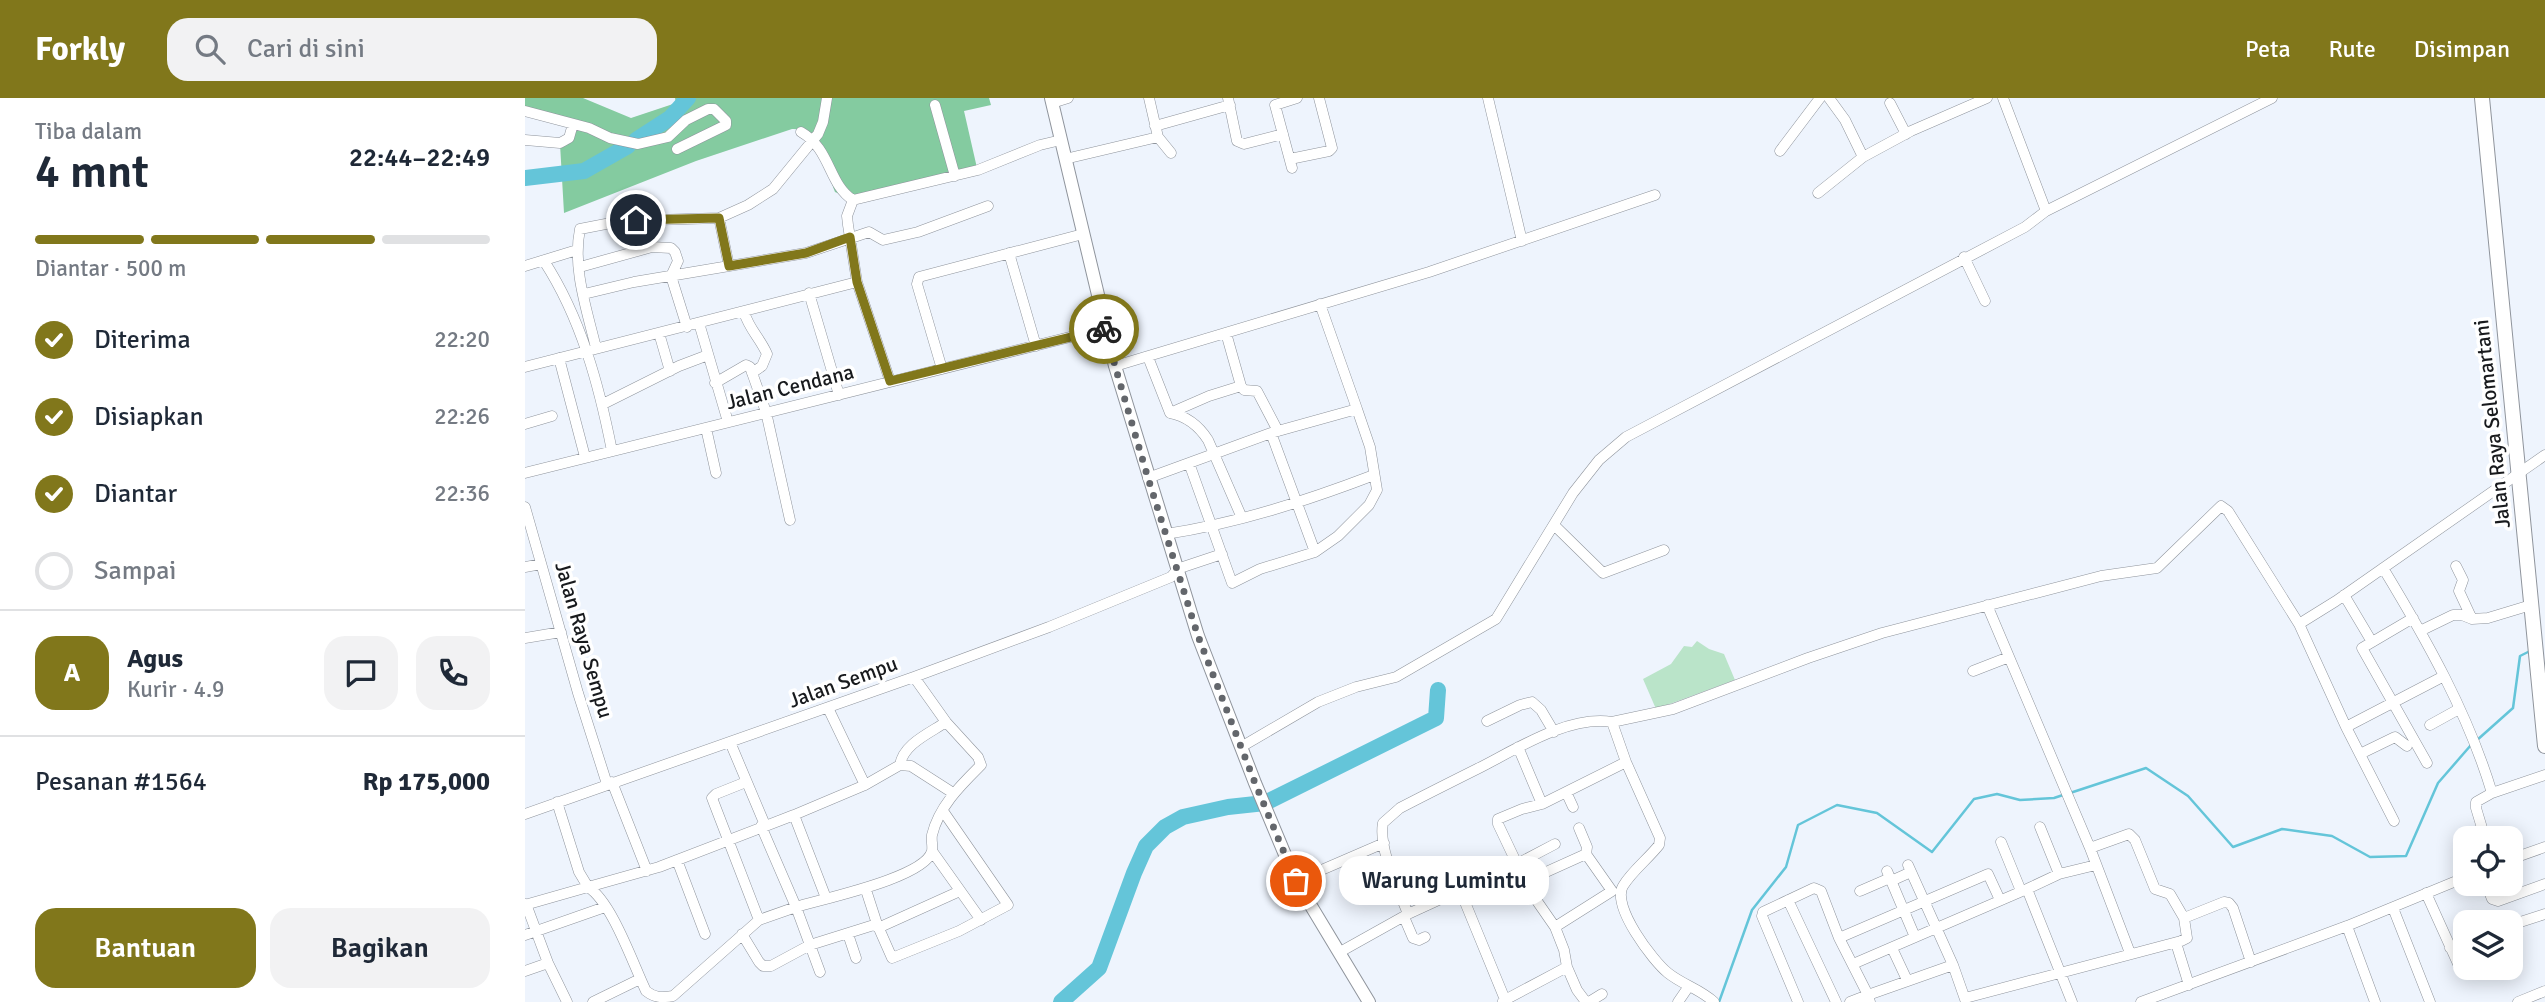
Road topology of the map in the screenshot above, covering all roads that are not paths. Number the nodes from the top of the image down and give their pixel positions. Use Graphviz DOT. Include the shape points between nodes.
graph roads {
  1 [pos="827,98"];
  2 [pos="1068,98"];
  3 [pos="1149,98"];
  4 [pos="1297,98"];
  5 [pos="1319,98"];
  6 [pos="1488,98"];
  7 [pos="1820,98"];
  8 [pos="1829,98"];
  9 [pos="1987,98"];
  10 [pos="2003,98"];
  11 [pos="2272,98"];
  12 [pos="2482,98"];
  13 [pos="1051,100"];
  14 [pos="1229,101"];
  15 [pos="1890,103"];
  16 [pos="935,106"];
  17 [pos="525,111"];
  18 [pos="573,124"];
  19 [pos="1155,126"];
  20 [pos="801,132"];
  21 [pos="1283,134"];
  22 [pos="1906,134"];
  23 [pos="1159,137"];
  24 [pos="813,139"];
  25 [pos="1061,139"];
  26 [pos="525,140"];
  27 [pos="677,149"];
  28 [pos="1780,151"];
  29 [pos="1171,153"];
  30 [pos="1863,157"];
  31 [pos="1065,159"];
  32 [pos="955,176"];
  33 [pos="1818,193"];
  34 [pos="1655,195"];
  35 [pos="853,200"];
  36 [pos="988,206"];
  37 [pos="2046,211"];
  38 [pos="719,218"];
  39 [pos="1083,234"];
  40 [pos="850,237"];
  41 [pos="1522,241"];
  42 [pos="577,250"];
  43 [pos="1009,253"];
  44 [pos="1964,257"];
  45 [pos="544,261"];
  46 [pos="525,266"];
  47 [pos="729,266"];
  48 [pos="580,267"];
  49 [pos="671,276"];
  50 [pos="857,282"];
  51 [pos="583,293"];
  52 [pos="809,293"];
  53 [pos="1985,301"];
  54 [pos="1320,304"];
  55 [pos="744,312"];
  56 [pos="699,323"];
  57 [pos="687,327"];
  58 [pos="1106,328"];
  59 [pos="659,333"];
  60 [pos="1226,333"];
  61 [pos="1036,346"];
  62 [pos="592,349"];
  63 [pos="708,355"];
  64 [pos="1148,357"];
  65 [pos="559,358"];
  66 [pos="1115,366"];
  67 [pos="525,367"];
  68 [pos="942,369"];
  69 [pos="670,370"];
  70 [pos="752,373"];
  71 [pos="890,381"];
  72 [pos="715,383"];
  73 [pos="1241,386"];
  74 [pos="839,395"];
  75 [pos="603,404"];
  76 [pos="1357,409"];
  77 [pos="766,412"];
  78 [pos="1170,413"];
  79 [pos="552,416"];
  80 [pos="729,422"];
  81 [pos="525,424"];
  82 [pos="706,428"];
  83 [pos="1275,432"];
  84 [pos="613,451"];
  85 [pos="1215,453"];
  86 [pos="2545,455"];
  87 [pos="585,457"];
  88 [pos="1189,463"];
  89 [pos="525,472"];
  90 [pos="716,473"];
  91 [pos="2518,474"];
  92 [pos="1374,475"];
  93 [pos="1148,478"];
  94 [pos="1295,505"];
  95 [pos="525,507"];
  96 [pos="1242,518"];
  97 [pos="790,520"];
  98 [pos="1554,525"];
  99 [pos="1213,527"];
  100 [pos="1166,534"];
  101 [pos="1664,550"];
  102 [pos="1315,552"];
  103 [pos="1222,554"];
  104 [pos="541,564"];
  105 [pos="2456,566"];
  106 [pos="525,567"];
  107 [pos="2383,568"];
  108 [pos="1176,574"];
  109 [pos="2344,596"];
  110 [pos="2531,604"];
  111 [pos="1987,605"];
  112 [pos="2413,618"];
  113 [pos="2472,619"];
  114 [pos="2299,624"];
  115 [pos="2420,631"];
  116 [pos="561,632"];
  117 [pos="525,638"];
  118 [pos="2372,642"];
  119 [pos="2009,657"];
  120 [pos="1973,671"];
  121 [pos="2444,676"];
  122 [pos="914,677"];
  123 [pos="2393,702"];
  124 [pos="828,708"];
  125 [pos="2459,709"];
  126 [pos="1487,721"];
  127 [pos="946,722"];
  128 [pos="1612,722"];
  129 [pos="2544,723"];
  130 [pos="2430,724"];
  131 [pos="2346,727"];
  132 [pos="1554,732"];
  133 [pos="730,742"];
  134 [pos="2407,746"];
  135 [pos="2545,746"];
  136 [pos="1241,747"];
  137 [pos="1518,747"];
  138 [pos="2360,754"];
  139 [pos="1626,762"];
  140 [pos="2427,763"];
  141 [pos="900,765"];
  142 [pos="2545,775"];
  143 [pos="746,782"];
  144 [pos="609,783"];
  145 [pos="865,785"];
  146 [pos="953,793"];
  147 [pos="1567,793"];
  148 [pos="2492,793"];
  149 [pos="557,802"];
  150 [pos="1542,804"];
  151 [pos="1573,807"];
  152 [pos="943,811"];
  153 [pos="525,814"];
  154 [pos="794,815"];
  155 [pos="2395,821"];
  156 [pos="763,826"];
  157 [pos="2481,826"];
  158 [pos="2040,827"];
  159 [pos="1579,828"];
  160 [pos="727,840"];
  161 [pos="2001,842"];
  162 [pos="1384,843"];
  163 [pos="1555,844"];
  164 [pos="2545,846"];
  165 [pos="2090,848"];
  166 [pos="932,851"];
  167 [pos="1586,854"];
  168 [pos="2523,854"];
  169 [pos="677,860"];
  170 [pos="1517,864"];
  171 [pos="2096,865"];
  172 [pos="647,871"];
  173 [pos="2059,874"];
  174 [pos="1889,876"];
  175 [pos="1296,881"];
  176 [pos="1524,882"];
  177 [pos="2453,882"];
  178 [pos="2545,884"];
  179 [pos="588,887"];
  180 [pos="866,890"];
  181 [pos="1460,890"];
  182 [pos="1617,890"];
  183 [pos="2024,890"];
  184 [pos="960,891"];
  185 [pos="1860,891"];
  186 [pos="2523,892"];
  187 [pos="2426,893"];
  188 [pos="2491,896"];
  189 [pos="2512,896"];
  190 [pos="826,898"];
  191 [pos="1788,900"];
  192 [pos="2000,900"];
  193 [pos="1924,901"];
  194 [pos="526,904"];
  195 [pos="605,907"];
  196 [pos="796,907"];
  197 [pos="2393,908"];
  198 [pos="1904,909"];
  199 [pos="2545,914"];
  200 [pos="1406,915"];
  201 [pos="2184,918"];
  202 [pos="759,920"];
  203 [pos="981,920"];
  204 [pos="2523,921"];
  205 [pos="877,926"];
  206 [pos="2347,926"];
  207 [pos="1555,927"];
  208 [pos="1937,929"];
  209 [pos="530,933"];
  210 [pos="705,934"];
  211 [pos="742,934"];
  212 [pos="848,934"];
  213 [pos="1425,937"];
  214 [pos="1916,937"];
  215 [pos="1839,938"];
  216 [pos="2176,943"];
  217 [pos="810,945"];
  218 [pos="2453,946"];
  219 [pos="1892,948"];
  220 [pos="2449,948"];
  221 [pos="1340,952"];
  222 [pos="2130,953"];
  223 [pos="2453,955"];
  224 [pos="856,958"];
  225 [pos="2251,962"];
  226 [pos="548,963"];
  227 [pos="1853,964"];
  228 [pos="1953,965"];
  229 [pos="1567,967"];
  230 [pos="525,971"];
  231 [pos="820,972"];
  232 [pos="2059,972"];
  233 [pos="640,979"];
  234 [pos="1907,980"];
  235 [pos="2189,985"];
  236 [pos="1689,986"];
  237 [pos="2545,991"];
  238 [pos="1602,994"];
  239 [pos="1869,999"];
  240 [pos="1966,1000"];
  241 [pos="1504,1001"];
  242 [pos="567,1002"];
  243 [pos="593,1002"];
  244 [pos="1369,1002"];
  245 [pos="1587,1002"];
  246 [pos="1678,1002"];
  247 [pos="1713,1002"];
  248 [pos="1798,1002"];
  249 [pos="1836,1002"];
  250 [pos="1850,1002"];
  251 [pos="2072,1002"];
  252 [pos="2141,1002"];
  253 [pos="2375,1002"];
  254 [pos="2430,1002"];
  255 [pos="2518,1002"];
  1 -- 24 [label="street" via="823,122"];
  2 -- 13 [label="street"];
  3 -- 19 [label="street"];
  4 -- 21 [label="street" via="1275,105"];
  5 -- 21 [label="street" via="1332,148 1291,164"];
  6 -- 41 [label="street"];
  7 -- 28 [label="street"];
  8 -- 30 [label="street"];
  9 -- 22 [label="street"];
  10 -- 37 [label="street"];
  11 -- 37 [label="street"];
  12 -- 91 [label="main road, Jalan Raya Selomartani"];
  13 -- 25 [label="street"];
  14 -- 19 [label="street"];
  14 -- 21 [label="street" via="1240,143"];
  15 -- 22 [label="street"];
  16 -- 32 [label="street"];
  17 -- 18 [label="street"];
  18 -- 26 [label="street" via="569,138 560,143"];
  18 -- 27 [label="street" via="638,144 668,137 686,120 708,109 726,121"];
  19 -- 23 [label="street"];
  20 -- 24 [label="street"];
  22 -- 30 [label="street"];
  23 -- 29 [label="street"];
  23 -- 31 [label="street"];
  24 -- 35 [label="street" via="842,190"];
  24 -- 38 [label="street" via="773,190"];
  25 -- 31 [label="street"];
  25 -- 32 [label="street"];
  30 -- 33 [label="street"];
  31 -- 39 [label="street"];
  32 -- 35 [label="street"];
  34 -- 41 [label="street"];
  35 -- 40 [label="street" via="847,216"];
  36 -- 40 [label="street" via="905,236 883,240 869,232"];
  37 -- 44 [label="street" via="2025,227"];
  38 -- 42 [label="street" via="621,222 580,229"];
  38 -- 47 [label="street"];
  39 -- 43 [label="street"];
  39 -- 58 [label="street"];
  40 -- 47 [label="street" via="806,253"];
  40 -- 50 [label="street"];
  41 -- 54 [label="street"];
  42 -- 45 [label="street"];
  42 -- 48 [label="street"];
  43 -- 61 [label="street"];
  43 -- 68 [label="street" via="917,280"];
  44 -- 53 [label="street"];
  44 -- 98 [label="street" via="1626,437 1599,460"];
  45 -- 46 [label="street"];
  45 -- 62 [label="street"];
  47 -- 49 [label="street"];
  48 -- 49 [label="street" via="666,247 677,257"];
  48 -- 51 [label="street"];
  49 -- 51 [label="street"];
  49 -- 57 [label="street"];
  50 -- 52 [label="street"];
  50 -- 71 [label="street"];
  51 -- 62 [label="street"];
  52 -- 55 [label="street"];
  52 -- 74 [label="street"];
  54 -- 60 [label="street"];
  54 -- 76 [label="street"];
  55 -- 56 [label="street"];
  55 -- 70 [label="street" via="767,354 762,366"];
  56 -- 57 [label="street"];
  56 -- 63 [label="street"];
  57 -- 59 [label="street"];
  58 -- 61 [label="street, Jalan Cendana"];
  58 -- 66 [label="street"];
  59 -- 62 [label="street"];
  59 -- 69 [label="street"];
  60 -- 64 [label="street"];
  60 -- 73 [label="street"];
  61 -- 68 [label="street, Jalan Cendana"];
  62 -- 65 [label="street"];
  62 -- 75 [label="street"];
  63 -- 69 [label="street"];
  63 -- 72 [label="street"];
  64 -- 66 [label="street"];
  64 -- 78 [label="street"];
  65 -- 67 [label="street"];
  65 -- 87 [label="street"];
  66 -- 93 [label="street"];
  68 -- 71 [label="street, Jalan Cendana"];
  69 -- 75 [label="street"];
  70 -- 72 [label="street" via="743,365"];
  70 -- 77 [label="street"];
  71 -- 74 [label="street, Jalan Cendana"];
  72 -- 80 [label="street"];
  73 -- 78 [label="street"];
  73 -- 83 [label="street" via="1257,391"];
  74 -- 77 [label="street, Jalan Cendana"];
  75 -- 84 [label="street"];
  76 -- 83 [label="street"];
  76 -- 92 [label="street"];
  77 -- 80 [label="street, Jalan Cendana"];
  77 -- 97 [label="street"];
  78 -- 85 [label="street" via="1182,415 1203,432"];
  79 -- 81 [label="street"];
  80 -- 82 [label="street, Jalan Cendana"];
  82 -- 84 [label="street, Jalan Cendana"];
  82 -- 90 [label="street"];
  83 -- 85 [label="street"];
  83 -- 94 [label="street"];
  84 -- 87 [label="street, Jalan Cendana"];
  85 -- 88 [label="street"];
  85 -- 96 [label="street"];
  86 -- 91 [label="street"];
  87 -- 89 [label="street, Jalan Cendana"];
  88 -- 93 [label="street"];
  88 -- 99 [label="street"];
  91 -- 107 [label="street"];
  91 -- 110 [label="main road, Jalan Raya Selomartani"];
  92 -- 94 [label="street"];
  92 -- 102 [label="street" via="1377,490 1369,505"];
  93 -- 100 [label="street"];
  94 -- 96 [label="street"];
  94 -- 102 [label="street"];
  95 -- 104 [label="street, Jalan Raya Sempu"];
  96 -- 99 [label="street"];
  98 -- 101 [label="street" via="1603,572"];
  98 -- 136 [label="street" via="1496,619 1396,677 1318,702"];
  99 -- 100 [label="street"];
  99 -- 103 [label="street"];
  100 -- 108 [label="street"];
  102 -- 103 [label="street" via="1232,583"];
  103 -- 108 [label="street, Jalan Sempu"];
  104 -- 106 [label="street"];
  104 -- 116 [label="street, Jalan Raya Sempu"];
  105 -- 113 [label="street" via="2463,580 2459,591"];
  107 -- 109 [label="street"];
  107 -- 112 [label="street"];
  108 -- 122 [label="street, Jalan Sempu"];
  108 -- 136 [label="street"];
  109 -- 114 [label="street"];
  109 -- 118 [label="street"];
  110 -- 113 [label="street"];
  110 -- 129 [label="main road, Jalan Raya Selomartani"];
  111 -- 114 [label="street" via="2101,576 2157,568 2221,506"];
  111 -- 119 [label="street"];
  111 -- 128 [label="street" via="1839,647 1673,709"];
  112 -- 115 [label="street"];
  112 -- 118 [label="street"];
  113 -- 115 [label="street" via="2453,615"];
  114 -- 131 [label="street"];
  115 -- 121 [label="street"];
  116 -- 117 [label="street"];
  116 -- 144 [label="street, Jalan Raya Sempu"];
  118 -- 123 [label="street" via="2362,648"];
  119 -- 120 [label="street"];
  119 -- 165 [label="street"];
  121 -- 123 [label="street"];
  121 -- 125 [label="street"];
  122 -- 124 [label="street, Jalan Sempu"];
  122 -- 127 [label="street"];
  123 -- 131 [label="street"];
  123 -- 140 [label="street"];
  124 -- 133 [label="street, Jalan Sempu"];
  124 -- 145 [label="street"];
  125 -- 130 [label="street"];
  125 -- 148 [label="street" via="2478,747"];
  126 -- 132 [label="street" via="1532,702"];
  127 -- 141 [label="street" via="909,748"];
  127 -- 146 [label="street" via="981,765"];
  128 -- 132 [label="street" via="1587,721"];
  128 -- 139 [label="street"];
  129 -- 135 [label="main road, Jalan Raya Selomartani"];
  131 -- 138 [label="street"];
  132 -- 137 [label="street"];
  133 -- 143 [label="street"];
  133 -- 144 [label="street, Jalan Sempu"];
  134 -- 138 [label="street" via="2395,737"];
  136 -- 175 [label="street"];
  137 -- 150 [label="street"];
  137 -- 162 [label="street" via="1400,808 1383,824"];
  138 -- 155 [label="street"];
  139 -- 147 [label="street"];
  139 -- 182 [label="street" via="1660,845"];
  141 -- 145 [label="street"];
  141 -- 146 [label="street" via="911,766"];
  142 -- 148 [label="street"];
  143 -- 156 [label="street"];
  143 -- 160 [label="street" via="716,793 712,799"];
  144 -- 149 [label="street, Jalan Sempu"];
  144 -- 172 [label="street, Jalan Raya Sempu"];
  145 -- 154 [label="street"];
  146 -- 152 [label="street"];
  147 -- 150 [label="street"];
  147 -- 151 [label="street"];
  148 -- 157 [label="street" via="2476,802"];
  149 -- 153 [label="street, Jalan Sempu"];
  149 -- 179 [label="street"];
  150 -- 170 [label="street" via="1498,819"];
  152 -- 166 [label="street" via="932,835"];
  152 -- 203 [label="street" via="1009,903"];
  154 -- 156 [label="street"];
  154 -- 190 [label="street"];
  156 -- 160 [label="street"];
  156 -- 196 [label="street"];
  158 -- 173 [label="street"];
  159 -- 167 [label="street"];
  160 -- 169 [label="street"];
  160 -- 202 [label="street"];
  161 -- 183 [label="street"];
  162 -- 175 [label="street"];
  162 -- 200 [label="street"];
  163 -- 170 [label="street"];
  164 -- 168 [label="street"];
  165 -- 171 [label="street"];
  165 -- 201 [label="street" via="2129,834 2155,889 2170,894"];
  166 -- 180 [label="street" via="920,864"];
  166 -- 184 [label="street"];
  167 -- 176 [label="street"];
  167 -- 182 [label="street"];
  169 -- 172 [label="street"];
  169 -- 210 [label="street"];
  170 -- 176 [label="street"];
  170 -- 181 [label="street"];
  171 -- 173 [label="street"];
  171 -- 222 [label="street"];
  172 -- 179 [label="street"];
  173 -- 183 [label="street"];
  174 -- 185 [label="street"];
  174 -- 193 [label="street" via="1910,868"];
  174 -- 198 [label="street"];
  175 -- 221 [label="street"];
  176 -- 207 [label="street"];
  177 -- 187 [label="street"];
  178 -- 186 [label="street"];
  179 -- 194 [label="street"];
  179 -- 195 [label="street"];
  180 -- 190 [label="street"];
  180 -- 205 [label="street"];
  181 -- 200 [label="street"];
  181 -- 241 [label="street"];
  182 -- 207 [label="street"];
  182 -- 236 [label="street" via="1633,931 1667,973"];
  183 -- 192 [label="street"];
  183 -- 232 [label="street"];
  184 -- 203 [label="street"];
  184 -- 205 [label="street"];
  187 -- 197 [label="street"];
  187 -- 220 [label="street"];
  188 -- 189 [label="street" via="2498,901"];
  190 -- 196 [label="street"];
  191 -- 215 [label="street" via="1814,888 1821,891"];
  191 -- 248 [label="street" via="1762,916"];
  191 -- 249 [label="street"];
  192 -- 193 [label="street" via="1988,874"];
  192 -- 208 [label="street"];
  193 -- 198 [label="street"];
  193 -- 208 [label="street"];
  194 -- 209 [label="street"];
  195 -- 209 [label="street"];
  195 -- 233 [label="street"];
  196 -- 202 [label="street"];
  196 -- 217 [label="street" via="798,923"];
  197 -- 206 [label="street"];
  197 -- 254 [label="street"];
  198 -- 214 [label="street"];
  198 -- 215 [label="street"];
  199 -- 204 [label="street"];
  200 -- 213 [label="street" via="1413,938"];
  200 -- 221 [label="street"];
  201 -- 216 [label="street" via="2187,937"];
  201 -- 225 [label="street" via="2229,903"];
  202 -- 211 [label="street"];
  203 -- 205 [label="street" via="895,958"];
  205 -- 212 [label="street"];
  206 -- 225 [label="street"];
  206 -- 253 [label="street"];
  207 -- 229 [label="street"];
  208 -- 214 [label="street"];
  208 -- 228 [label="street"];
  209 -- 226 [label="street"];
  211 -- 217 [label="street" via="763,965 771,966"];
  211 -- 233 [label="street" via="673,996 651,995"];
  212 -- 217 [label="street"];
  212 -- 224 [label="street"];
  214 -- 219 [label="street"];
  215 -- 227 [label="street"];
  216 -- 222 [label="street"];
  216 -- 235 [label="street"];
  217 -- 231 [label="street"];
  218 -- 220 [label="street"];
  219 -- 227 [label="street"];
  219 -- 234 [label="street"];
  220 -- 223 [label="street"];
  221 -- 244 [label="street"];
  222 -- 232 [label="street"];
  225 -- 235 [label="street"];
  226 -- 230 [label="street"];
  226 -- 242 [label="street"];
  227 -- 239 [label="street"];
  228 -- 234 [label="street"];
  228 -- 240 [label="street"];
  229 -- 241 [label="street"];
  229 -- 245 [label="street"];
  232 -- 240 [label="street"];
  232 -- 251 [label="street"];
  233 -- 243 [label="street"];
  234 -- 239 [label="street"];
  235 -- 252 [label="street"];
  236 -- 246 [label="street"];
  236 -- 247 [label="street"];
  237 -- 255 [label="street"];
  238 -- 245 [label="street"];
  239 -- 250 [label="street"];
}
